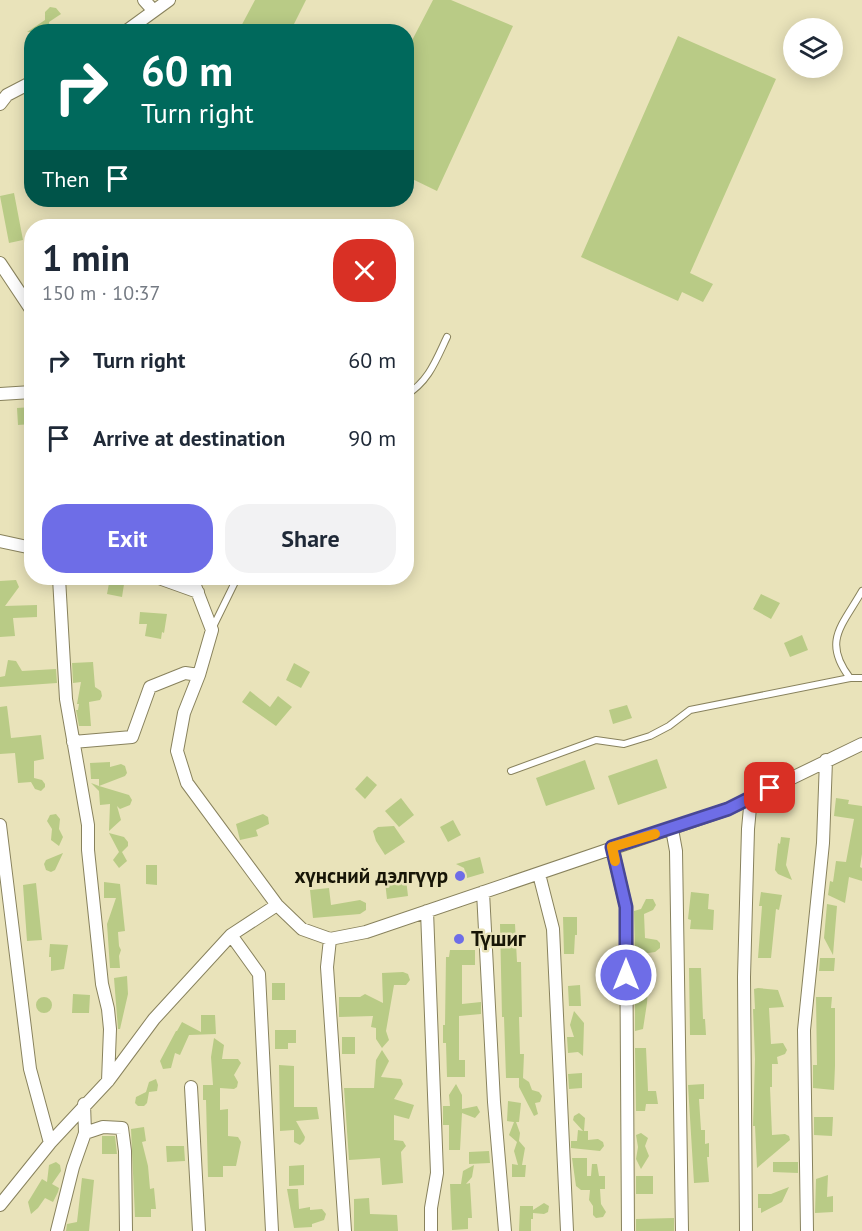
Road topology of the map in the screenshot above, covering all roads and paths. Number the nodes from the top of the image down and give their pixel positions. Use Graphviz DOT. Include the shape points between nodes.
graph roads {
  1 [pos="144,0"];
  2 [pos="169,0"];
  3 [pos="153,10"];
  4 [pos="135,24"];
  5 [pos="24,86"];
  6 [pos="0,104"];
  7 [pos="0,263"];
  8 [pos="24,299"];
  9 [pos="447,337"];
  10 [pos="414,389"];
  11 [pos="24,392"];
  12 [pos="0,394"];
  13 [pos="0,541"];
  14 [pos="24,546"];
  15 [pos="59,585"];
  16 [pos="178,585"];
  17 [pos="195,585"];
  18 [pos="234,585"];
  19 [pos="862,591"];
  20 [pos="198,592"];
  21 [pos="212,630"];
  22 [pos="199,675"];
  23 [pos="850,678"];
  24 [pos="862,678"];
  25 [pos="73,742"];
  26 [pos="862,744"];
  27 [pos="826,760"];
  28 [pos="511,771"];
  29 [pos="752,797"];
  30 [pos="0,825"];
  31 [pos="672,829"];
  32 [pos="612,847"];
  33 [pos="539,874"];
  34 [pos="483,892"];
  35 [pos="277,905"];
  36 [pos="427,911"];
  37 [pos="231,935"];
  38 [pos="330,939"];
  39 [pos="108,1081"];
  40 [pos="191,1087"];
  41 [pos="84,1104"];
  42 [pos="85,1133"];
  43 [pos="50,1143"];
  44 [pos="0,1205"];
  45 [pos="57,1231"];
  46 [pos="126,1231"];
  47 [pos="199,1231"];
  48 [pos="272,1231"];
  49 [pos="345,1231"];
  50 [pos="431,1231"];
  51 [pos="505,1231"];
  52 [pos="567,1231"];
  53 [pos="628,1231"];
  54 [pos="682,1231"];
  55 [pos="746,1231"];
  56 [pos="807,1231"];
  1 -- 3 [label="street"];
  2 -- 3 [label="street"];
  3 -- 4 [label="street"];
  5 -- 6 [label="street" via="7,95"];
  7 -- 8 [label="street"];
  9 -- 10 [label="lane" via="430,372"];
  11 -- 12 [label="street"];
  13 -- 14 [label="street"];
  15 -- 25 [label="street" via="66,699"];
  16 -- 20 [label="street"];
  17 -- 20 [label="street"];
  18 -- 21 [label="lane"];
  19 -- 23 [label="lane" via="836,637 836,654"];
  20 -- 21 [label="street"];
  21 -- 22 [label="street"];
  22 -- 25 [label="street" via="185,672 150,687 132,737"];
  22 -- 35 [label="street" via="184,713 177,751 187,783"];
  23 -- 24 [label="lane"];
  23 -- 28 [label="lane" via="690,710 650,736 624,744 596,740"];
  25 -- 39 [label="street" via="88,825 102,984 108,1009"];
  26 -- 27 [label="street"];
  27 -- 29 [label="street"];
  27 -- 56 [label="street" via="823,843 804,1030"];
  29 -- 31 [label="street"];
  29 -- 55 [label="street" via="744,977"];
  30 -- 43 [label="street" via="30,1068"];
  31 -- 32 [label="street"];
  31 -- 54 [label="street" via="676,852"];
  32 -- 33 [label="street"];
  32 -- 53 [label="street" via="626,907"];
  33 -- 34 [label="street"];
  33 -- 52 [label="street" via="553,929"];
  34 -- 36 [label="street"];
  34 -- 51 [label="street"];
  35 -- 37 [label="street"];
  35 -- 38 [label="street" via="302,929"];
  36 -- 38 [label="street" via="366,932"];
  36 -- 50 [label="street" via="437,1173 430,1208"];
  37 -- 39 [label="street" via="154,1019"];
  37 -- 48 [label="street" via="259,974"];
  38 -- 49 [label="street" via="327,967"];
  39 -- 41 [label="street"];
  40 -- 47 [label="street"];
  41 -- 42 [label="street"];
  41 -- 43 [label="street"];
  42 -- 45 [label="street"];
  42 -- 46 [label="street" via="103,1127 122,1128"];
  43 -- 44 [label="street"];
}
